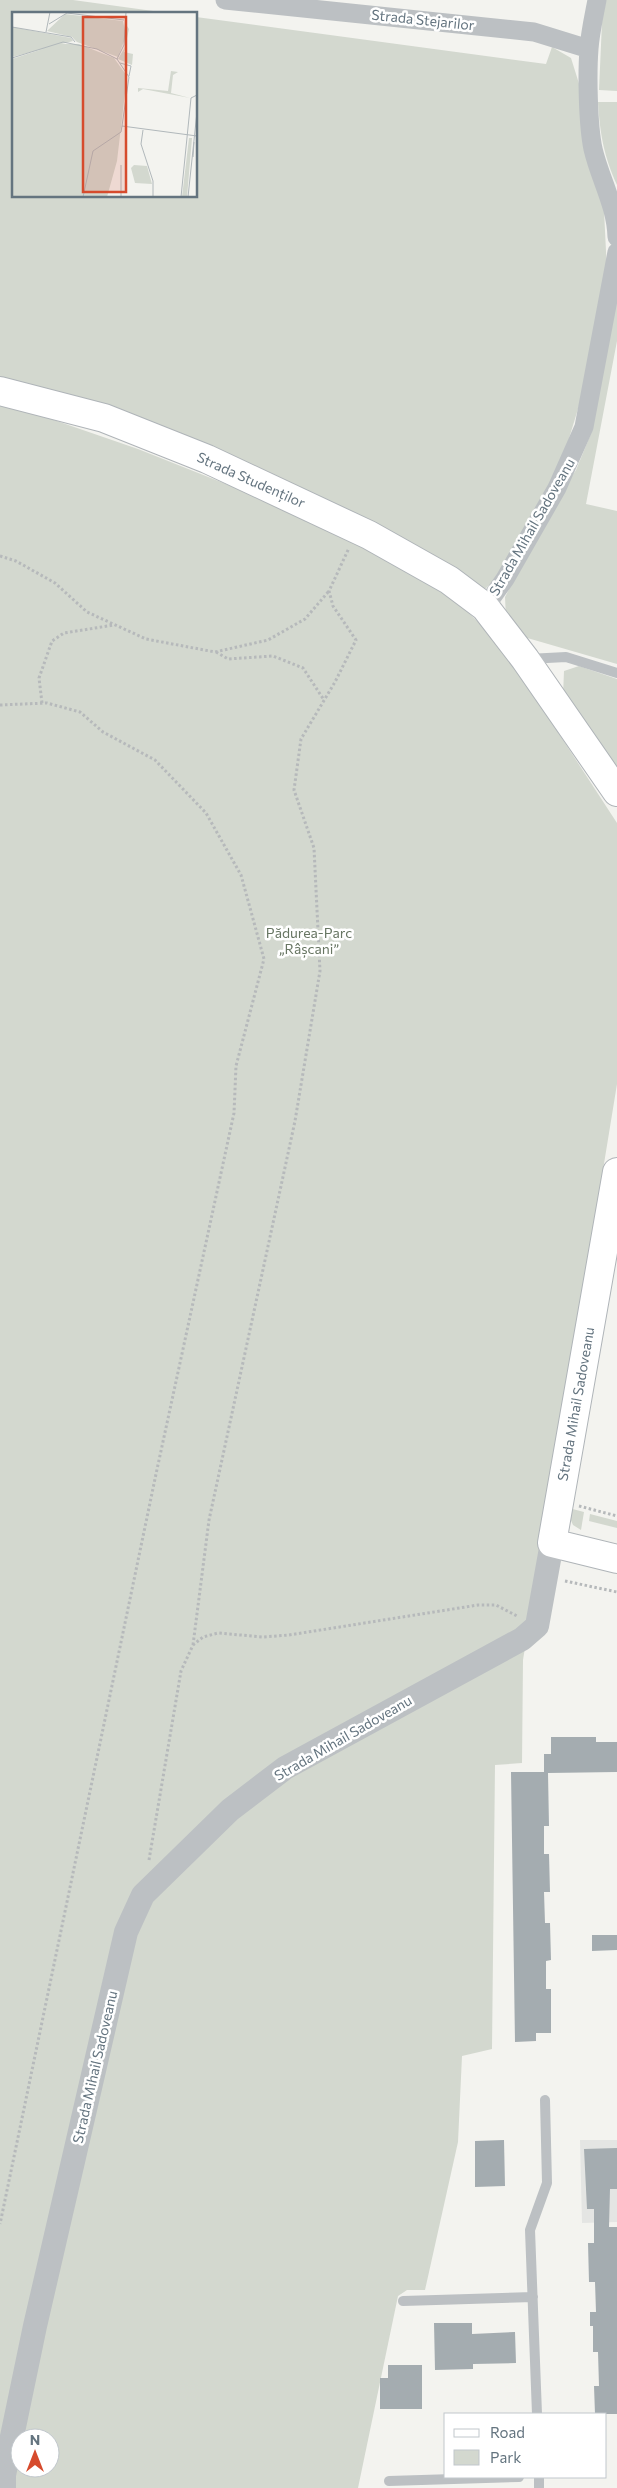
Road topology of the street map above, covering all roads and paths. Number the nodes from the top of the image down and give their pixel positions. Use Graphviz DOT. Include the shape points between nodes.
graph roads {
  1 [pos="225,0"];
  2 [pos="597,0"];
  3 [pos="588,48"];
  4 [pos="617,237"];
  5 [pos="617,252"];
  6 [pos="0,391"];
  7 [pos="356,529"];
  8 [pos="0,556"];
  9 [pos="329,591"];
  10 [pos="485,607"];
  11 [pos="115,625"];
  12 [pos="215,652"];
  13 [pos="525,659"];
  14 [pos="617,673"];
  15 [pos="324,700"];
  16 [pos="42,703"];
  17 [pos="0,705"];
  18 [pos="617,792"];
  19 [pos="617,1172"];
  20 [pos="588,1509"];
  21 [pos="617,1516"];
  22 [pos="552,1544"];
  23 [pos="617,1559"];
  24 [pos="564,1581"];
  25 [pos="617,1592"];
  26 [pos="538,1626"];
  27 [pos="193,1645"];
  28 [pos="143,1895"];
  29 [pos="545,2100"];
  30 [pos="0,2224"];
  31 [pos="533,2297"];
  32 [pos="403,2301"];
  33 [pos="537,2413"];
  34 [pos="486,2478"];
  35 [pos="389,2481"];
  36 [pos="4,2488"];
  1 -- 3 [label="street, Strada Stejarilor" via="534,32"];
  2 -- 3 [label="street"];
  3 -- 4 [label="street" via="593,149 611,200"];
  5 -- 10 [label="street, Strada Mihail Sadoveanu" via="584,427 557,488 505,579"];
  6 -- 7 [label="main road, Strada Studenților" via="104,418 207,459"];
  7 -- 9 [label="path"];
  7 -- 10 [label="main road, Strada Studenților" via="449,580"];
  8 -- 11 [label="path" via="16,561 55,583 86,612"];
  9 -- 12 [label="path" via="305,619 268,640"];
  9 -- 15 [label="path" via="333,606 356,640"];
  10 -- 13 [label="main road, Strada Mihail Sadoveanu"];
  11 -- 12 [label="path" via="146,639"];
  11 -- 16 [label="path" via="64,633 52,641 39,678"];
  12 -- 15 [label="path" via="228,659 273,656 302,668"];
  13 -- 14 [label="lane" via="566,658"];
  13 -- 18 [label="main road, Strada Mihail Sadoveanu"];
  15 -- 27 [label="path" via="301,739 294,790 314,848 320,971 295,1121 208,1520"];
  16 -- 17 [label="path"];
  16 -- 30 [label="path" via="80,712 103,732 154,760 206,813 241,875 264,959 236,1066 234,1113"];
  19 -- 22 [label="main road, Strada Mihail Sadoveanu"];
  20 -- 21 [label="path"];
  22 -- 23 [label="main road"];
  22 -- 26 [label="street, Strada Mihail Sadoveanu"];
  24 -- 25 [label="path"];
  26 -- 27 [label="path" via="496,1605 478,1604 289,1635 263,1637 218,1633 203,1636"];
  26 -- 28 [label="street, Strada Mihail Sadoveanu" via="522,1639 285,1768 230,1810"];
  27 -- 28 [label="path" via="181,1671 174,1706"];
  28 -- 36 [label="street, Strada Mihail Sadoveanu" via="126,1932 35,2326"];
  29 -- 31 [label="lane" via="547,2183 530,2230"];
  31 -- 32 [label="lane"];
  31 -- 33 [label="lane"];
  34 -- 35 [label="lane"];
}
